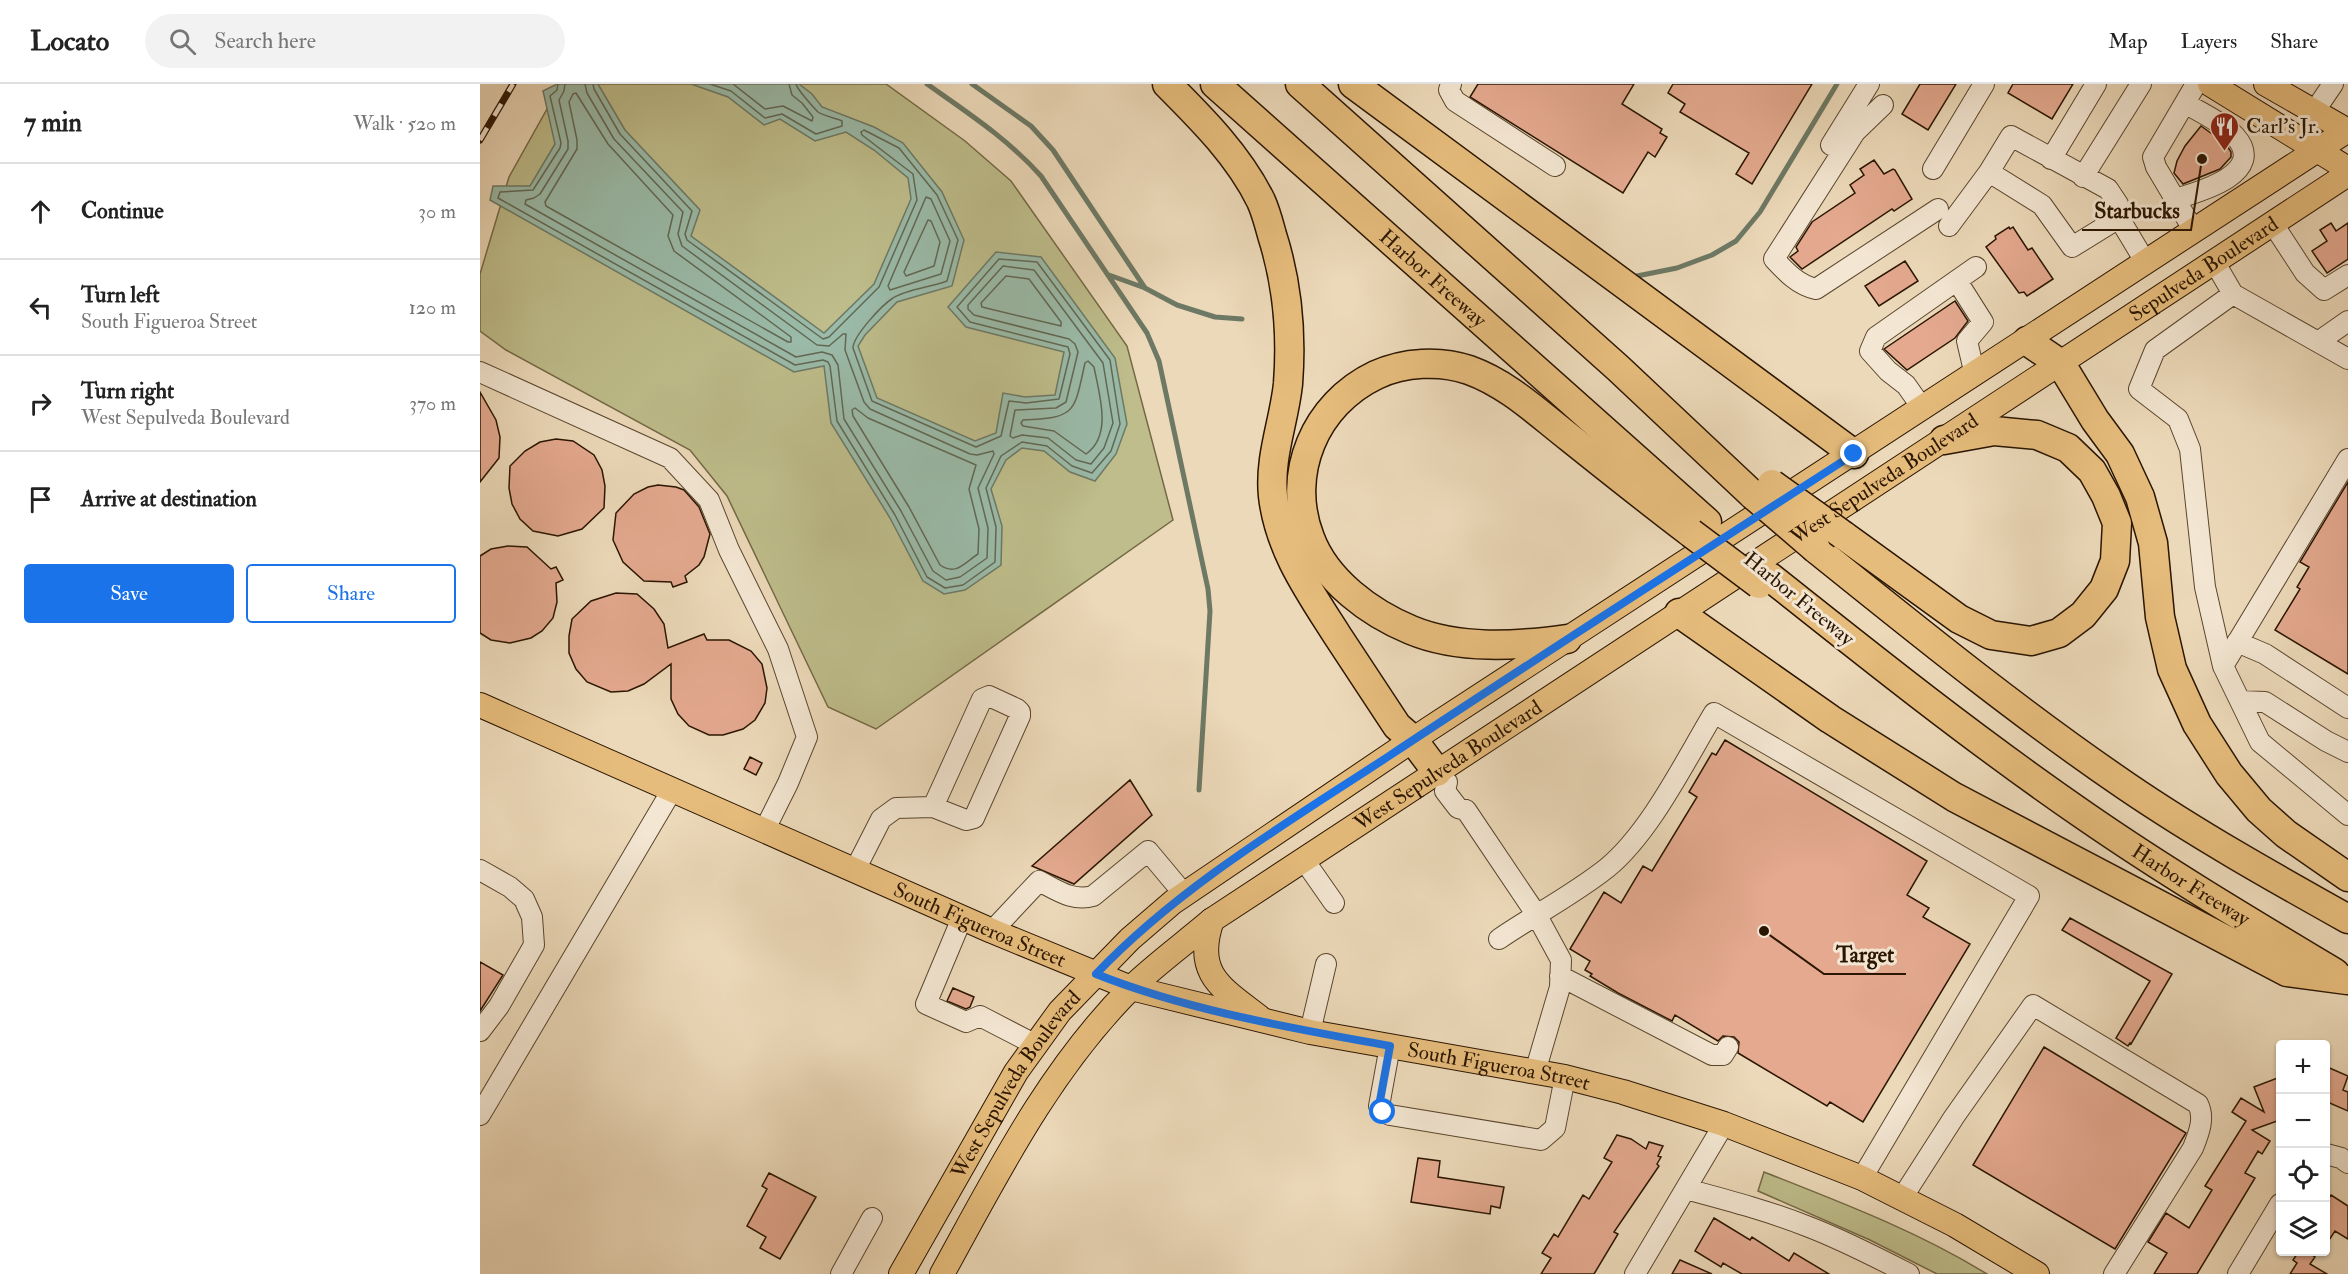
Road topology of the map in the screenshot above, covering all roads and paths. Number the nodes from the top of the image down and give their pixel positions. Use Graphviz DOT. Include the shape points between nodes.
graph roads {
  1 [pos="1167,84"];
  2 [pos="1215,84"];
  3 [pos="1300,84"];
  4 [pos="1353,84"];
  5 [pos="1452,84"];
  6 [pos="1869,84"];
  7 [pos="1984,84"];
  8 [pos="2096,84"];
  9 [pos="2141,84"];
  10 [pos="2196,84"];
  11 [pos="2210,84"];
  12 [pos="2266,84"];
  13 [pos="2333,84"];
  14 [pos="2185,103"];
  15 [pos="1883,105"];
  16 [pos="2314,112"];
  17 [pos="2348,131"];
  18 [pos="2319,150"];
  19 [pos="2051,159"];
  20 [pos="1555,166"];
  21 [pos="1933,169"];
  22 [pos="2348,169"];
  23 [pos="1989,172"];
  24 [pos="2348,174"];
  25 [pos="2083,177"];
  26 [pos="2175,199"];
  27 [pos="1938,209"];
  28 [pos="2119,218"];
  29 [pos="2273,224"];
  30 [pos="1949,226"];
  31 [pos="2194,231"];
  32 [pos="1775,234"];
  33 [pos="2146,263"];
  34 [pos="2214,263"];
  35 [pos="1977,267"];
  36 [pos="2348,275"];
  37 [pos="1957,281"];
  38 [pos="2234,294"];
  39 [pos="2348,321"];
  40 [pos="2027,341"];
  41 [pos="2318,342"];
  42 [pos="2348,359"];
  43 [pos="2061,364"];
  44 [pos="480,372"];
  45 [pos="1975,375"];
  46 [pos="1923,409"];
  47 [pos="1944,440"];
  48 [pos="1854,454"];
  49 [pos="2348,459"];
  50 [pos="1763,489"];
  51 [pos="1699,528"];
  52 [pos="1679,613"];
  53 [pos="1568,639"];
  54 [pos="2237,642"];
  55 [pos="2223,666"];
  56 [pos="2240,701"];
  57 [pos="480,705"];
  58 [pos="2348,708"];
  59 [pos="1413,740"];
  60 [pos="2348,752"];
  61 [pos="1442,777"];
  62 [pos="672,790"];
  63 [pos="933,807"];
  64 [pos="2348,815"];
  65 [pos="764,831"];
  66 [pos="1304,860"];
  67 [pos="480,870"];
  68 [pos="855,870"];
  69 [pos="2348,877"];
  70 [pos="1184,894"];
  71 [pos="1334,903"];
  72 [pos="1536,914"];
  73 [pos="962,918"];
  74 [pos="2348,919"];
  75 [pos="1212,920"];
  76 [pos="992,931"];
  77 [pos="1499,939"];
  78 [pos="1326,964"];
  79 [pos="1096,974"];
  80 [pos="1560,976"];
  81 [pos="2348,981"];
  82 [pos="1131,988"];
  83 [pos="1266,1022"];
  84 [pos="480,1031"];
  85 [pos="1310,1032"];
  86 [pos="1035,1045"];
  87 [pos="1390,1046"];
  88 [pos="1728,1047"];
  89 [pos="1535,1072"];
  90 [pos="1564,1077"];
  91 [pos="480,1115"];
  92 [pos="1724,1124"];
  93 [pos="2330,1155"];
  94 [pos="2348,1163"];
  95 [pos="1862,1178"];
  96 [pos="1686,1189"];
  97 [pos="1902,1198"];
  98 [pos="2276,1211"];
  99 [pos="872,1218"];
  100 [pos="841,1274"];
  101 [pos="901,1274"];
  102 [pos="942,1274"];
  103 [pos="1635,1274"];
  104 [pos="1909,1274"];
  105 [pos="2037,1274"];
  106 [pos="2114,1274"];
  107 [pos="2238,1274"];
  1 -- 59 [label="highway" via="1209,126 1261,201 1283,268 1291,338 1287,387 1273,461 1273,496 1285,545 1293,565 1397,726"];
  2 -- 51 [label="highway, Harbor Freeway"];
  3 -- 50 [label="highway" via="1618,368"];
  4 -- 48 [label="highway"];
  5 -- 20 [label="street" via="1449,90 1455,101"];
  6 -- 32 [label="street"];
  7 -- 21 [label="street"];
  8 -- 19 [label="street"];
  9 -- 25 [label="street"];
  10 -- 14 [label="street"];
  11 -- 18 [label="main road"];
  12 -- 16 [label="main road"];
  13 -- 16 [label="street"];
  14 -- 26 [label="street" via="2153,157"];
  14 -- 26 [label="street" via="2235,136 2241,145 2242,161 2223,182"];
  15 -- 27 [label="street" via="1855,132 1774,259 1790,275 1816,289"];
  16 -- 17 [label="main road"];
  17 -- 18 [label="main road"];
  18 -- 22 [label="main road"];
  18 -- 31 [label="main road, Sepulveda Boulevard"];
  19 -- 23 [label="street" via="2012,136"];
  19 -- 25 [label="street"];
  23 -- 28 [label="street" via="2042,205 2072,247"];
  23 -- 30 [label="street"];
  24 -- 29 [label="main road, Sepulveda Boulevard"];
  25 -- 28 [label="street" via="2108,189 2118,204"];
  26 -- 31 [label="street"];
  28 -- 33 [label="street"];
  29 -- 34 [label="main road, Sepulveda Boulevard"];
  29 -- 36 [label="street" via="2305,273 2324,290"];
  31 -- 33 [label="main road, Sepulveda Boulevard"];
  33 -- 40 [label="main road, Sepulveda Boulevard"];
  34 -- 38 [label="street"];
  34 -- 43 [label="main road, Sepulveda Boulevard"];
  35 -- 37 [label="street"];
  37 -- 45 [label="street" via="1983,322 1967,341"];
  37 -- 46 [label="street" via="1876,337 1870,351"];
  38 -- 41 [label="street"];
  38 -- 55 [label="street" via="2155,350 2139,389 2178,419 2190,449 2205,587"];
  39 -- 41 [label="street"];
  40 -- 43 [label="highway"];
  40 -- 45 [label="main road, West Sepulveda Boulevard"];
  41 -- 42 [label="street"];
  43 -- 47 [label="main road, West Sepulveda Boulevard"];
  43 -- 69 [label="highway" via="2120,454 2140,497 2153,543 2160,617 2172,669 2197,724 2229,774 2259,810"];
  44 -- 65 [label="street" via="670,458 709,500 778,649 807,737"];
  45 -- 46 [label="main road, West Sepulveda Boulevard"];
  46 -- 48 [label="main road, West Sepulveda Boulevard"];
  47 -- 50 [label="highway, bridge" via="1994,431 2037,435 2068,448 2092,471 2117,522 2115,561 2104,589 2083,615 2059,633 2031,641 1991,635 1959,619 1843,535"];
  47 -- 52 [label="main road, West Sepulveda Boulevard"];
  48 -- 53 [label="main road, West Sepulveda Boulevard"];
  49 -- 54 [label="street"];
  50 -- 74 [label="highway, bridge" via="1816,549 2024,713 2228,852"];
  51 -- 53 [label="highway" via="1508,389 1467,369 1438,364 1401,367 1364,381 1330,409 1313,435 1303,464 1305,524 1330,572 1353,596 1412,631 1456,642 1507,645"];
  51 -- 81 [label="highway, Harbor Freeway" via="2085,816 2197,890"];
  52 -- 61 [label="main road, West Sepulveda Boulevard"];
  52 -- 81 [label="highway" via="1830,719 1954,797 2287,972"];
  53 -- 59 [label="main road, West Sepulveda Boulevard"];
  54 -- 55 [label="street"];
  54 -- 58 [label="street" via="2265,654"];
  55 -- 56 [label="street"];
  56 -- 60 [label="street" via="2265,702"];
  56 -- 64 [label="street" via="2260,742"];
  57 -- 62 [label="main road, South Figueroa Street"];
  59 -- 61 [label="highway"];
  59 -- 70 [label="main road, West Sepulveda Boulevard"];
  61 -- 66 [label="main road, West Sepulveda Boulevard"];
  61 -- 72 [label="street" via="1445,791 1458,808 1466,810"];
  62 -- 65 [label="main road, South Figueroa Street"];
  62 -- 91 [label="street"];
  63 -- 63 [label="street" via="966,820 974,818 1020,716 1017,709 989,696 982,699"];
  63 -- 68 [label="street" via="896,808 881,819"];
  65 -- 68 [label="main road, South Figueroa Street"];
  66 -- 71 [label="street"];
  66 -- 75 [label="main road, West Sepulveda Boulevard"];
  67 -- 84 [label="street" via="510,886 524,899 532,917 534,945"];
  68 -- 73 [label="main road, South Figueroa Street"];
  70 -- 76 [label="street" via="1148,851 1093,896 1074,898 1039,881"];
  70 -- 79 [label="main road, West Sepulveda Boulevard" via="1130,939"];
  72 -- 77 [label="street"];
  72 -- 80 [label="street" via="1561,960"];
  72 -- 95 [label="street" via="1608,867 1628,847 1714,713 2029,897"];
  73 -- 76 [label="main road, South Figueroa Street"];
  73 -- 86 [label="street" via="926,1004 966,1022 980,1016"];
  75 -- 82 [label="main road, West Sepulveda Boulevard"];
  75 -- 83 [label="main road" via="1206,938 1207,962 1215,983"];
  76 -- 79 [label="main road, South Figueroa Street"];
  78 -- 85 [label="street"];
  79 -- 82 [label="main road, South Figueroa Street"];
  79 -- 86 [label="main road, West Sepulveda Boulevard" via="1060,1011"];
  80 -- 88 [label="street" via="1712,1055 1723,1055"];
  80 -- 89 [label="street"];
  82 -- 83 [label="main road, South Figueroa Street"];
  82 -- 102 [label="main road, West Sepulveda Boulevard" via="1033,1112"];
  83 -- 85 [label="main road, South Figueroa Street"];
  85 -- 87 [label="main road, South Figueroa Street"];
  86 -- 101 [label="main road, West Sepulveda Boulevard"];
  87 -- 89 [label="main road, South Figueroa Street"];
  87 -- 90 [label="street" via="1379,1106 1383,1112 1401,1117 1541,1140 1555,1128"];
  89 -- 90 [label="main road, South Figueroa Street"];
  90 -- 92 [label="main road, South Figueroa Street"];
  92 -- 95 [label="main road, South Figueroa Street"];
  92 -- 96 [label="street"];
  93 -- 94 [label="street"];
  95 -- 97 [label="main road, South Figueroa Street"];
  96 -- 103 [label="street"];
  96 -- 104 [label="street" via="1810,1227"];
  97 -- 105 [label="main road, South Figueroa Street"];
  97 -- 106 [label="street" via="1953,1117 2033,1005 2198,1104 2202,1112 2193,1148"];
  98 -- 107 [label="street"];
  99 -- 100 [label="street"];
}
